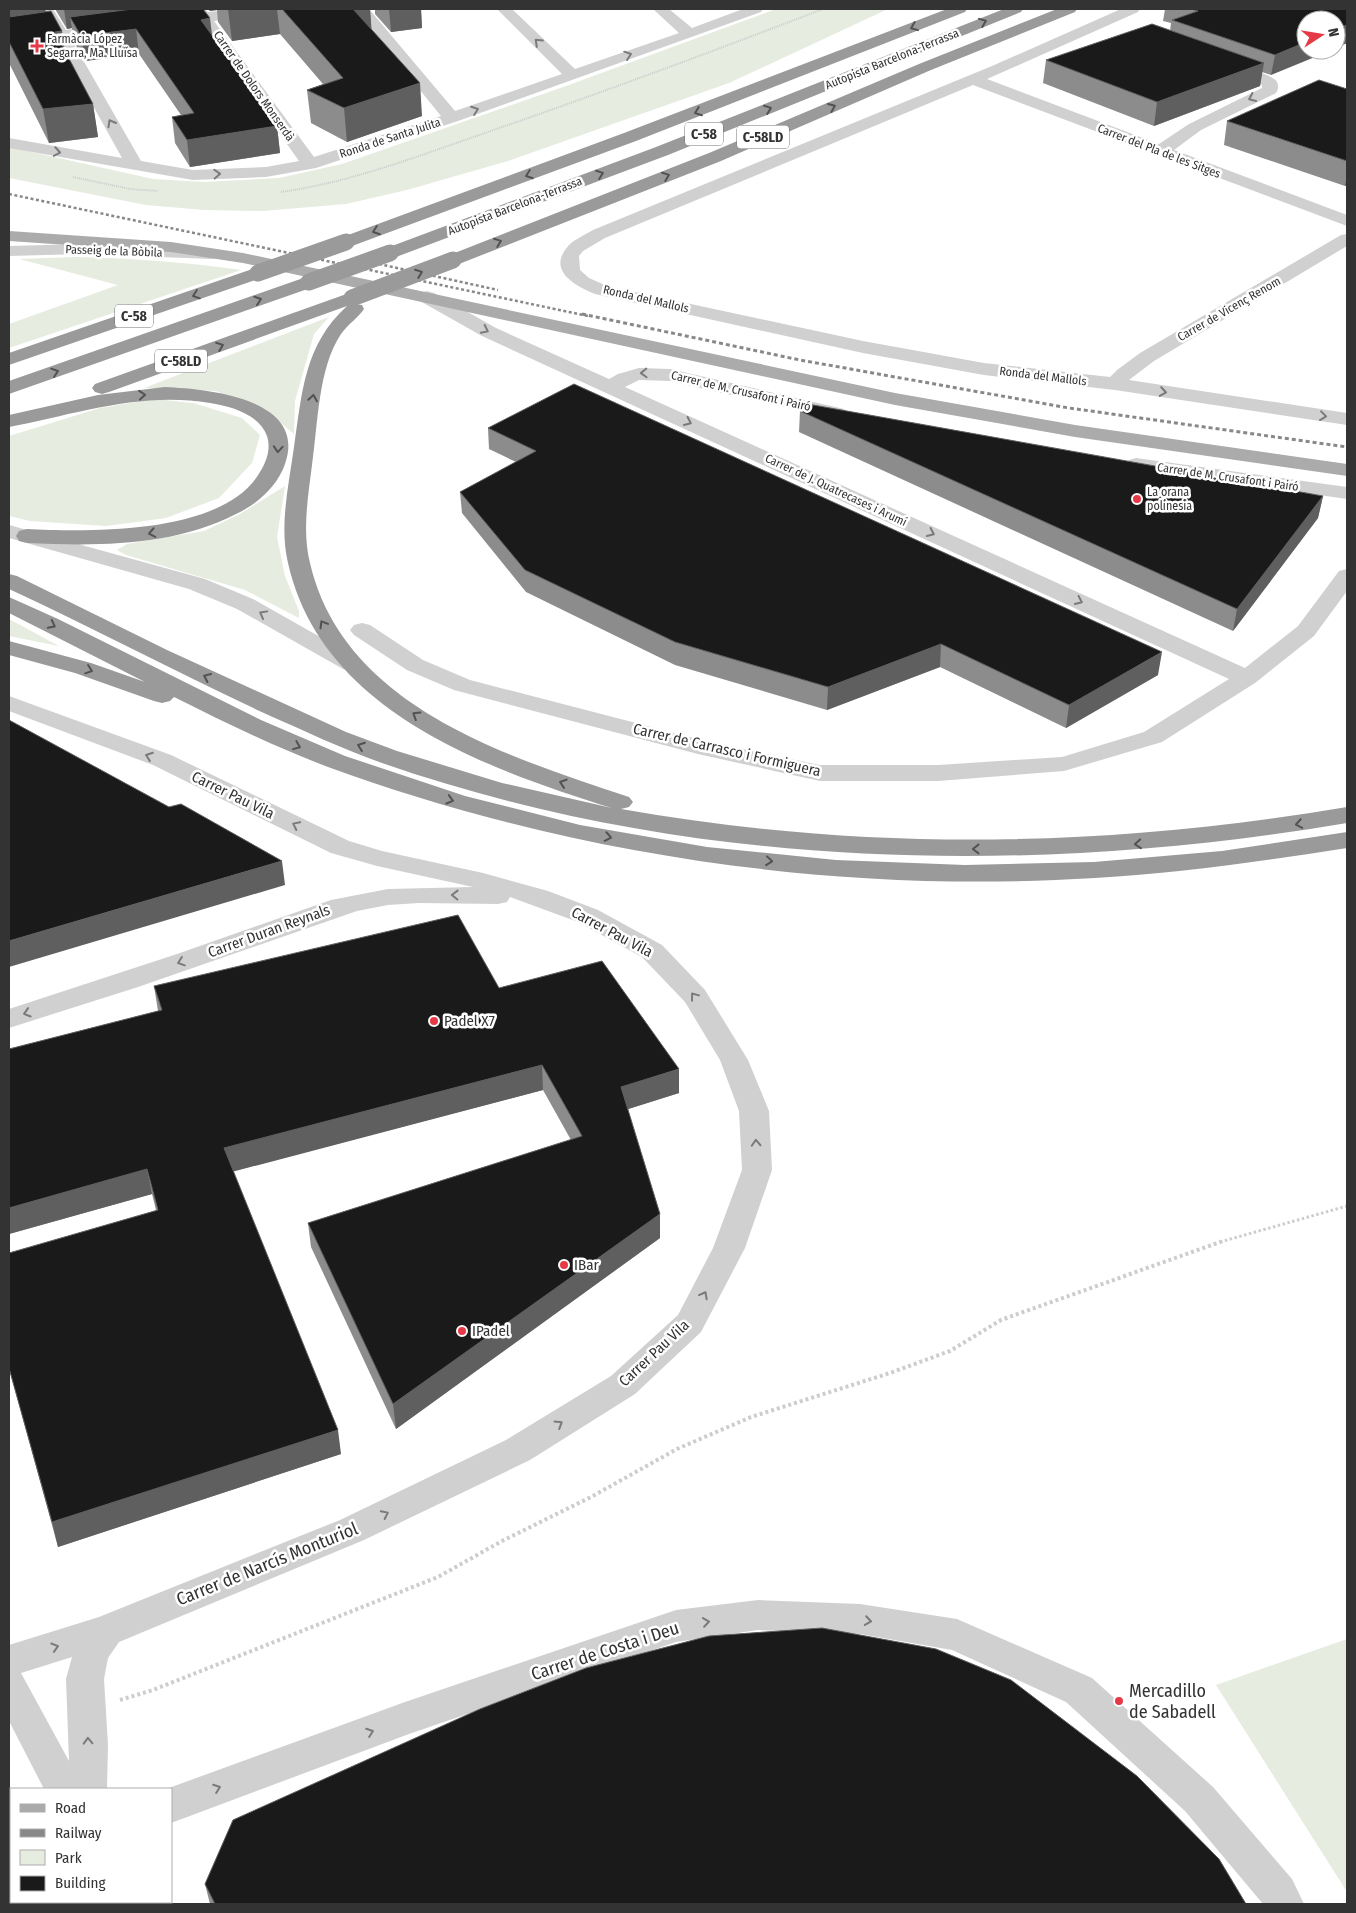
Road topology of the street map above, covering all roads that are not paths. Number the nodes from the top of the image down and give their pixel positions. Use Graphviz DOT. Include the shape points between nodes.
graph roads {
  1 [pos="46,9"];
  2 [pos="223,9"];
  3 [pos="276,9"];
  4 [pos="361,9"];
  5 [pos="504,9"];
  6 [pos="660,9"];
  7 [pos="756,9"];
  8 [pos="960,9"];
  9 [pos="1016,9"];
  10 [pos="1070,9"];
  11 [pos="1132,9"];
  12 [pos="202,12"];
  13 [pos="155,20"];
  14 [pos="121,21"];
  15 [pos="1101,23"];
  16 [pos="9,28"];
  17 [pos="58,30"];
  18 [pos="1120,31"];
  19 [pos="690,34"];
  20 [pos="9,37"];
  21 [pos="9,43"];
  22 [pos="1209,60"];
  23 [pos="572,75"];
  24 [pos="972,79"];
  25 [pos="452,118"];
  26 [pos="9,143"];
  27 [pos="1161,151"];
  28 [pos="310,164"];
  29 [pos="135,165"];
  30 [pos="1347,221"];
  31 [pos="9,236"];
  32 [pos="1347,239"];
  33 [pos="9,251"];
  34 [pos="219,254"];
  35 [pos="427,297"];
  36 [pos="354,303"];
  37 [pos="9,359"];
  38 [pos="1115,384"];
  39 [pos="612,387"];
  40 [pos="9,388"];
  41 [pos="852,416"];
  42 [pos="1347,419"];
  43 [pos="9,421"];
  44 [pos="1115,460"];
  45 [pos="1347,470"];
  46 [pos="1347,493"];
  47 [pos="18,533"];
  48 [pos="1347,576"];
  49 [pos="9,581"];
  50 [pos="9,604"];
  51 [pos="362,630"];
  52 [pos="9,648"];
  53 [pos="351,664"];
  54 [pos="1247,678"];
  55 [pos="9,703"];
  56 [pos="252,727"];
  57 [pos="1347,816"];
  58 [pos="709,831"];
  59 [pos="1347,840"];
  60 [pos="539,897"];
  61 [pos="9,1018"];
  62 [pos="518,1450"];
  63 [pos="106,1631"];
  64 [pos="9,1661"];
  65 [pos="9,1685"];
  66 [pos="63,1788"];
  67 [pos="88,1788"];
  68 [pos="172,1805"];
  69 [pos="1284,1904"];
  1 -- 17 [label="street"];
  2 -- 12 [label="street"];
  3 -- 12 [label="street"];
  4 -- 25 [label="street"];
  23 -- 5 [label="street, one-way"];
  6 -- 19 [label="street"];
  7 -- 19 [label="street, Ronda de Santa Julita"];
  8 -- 37 [label="highway, Autopista Barcelona-Terrassa / C-58, one-way, bridge" via="346,242"];
  40 -- 9 [label="highway, Autopista Barcelona-Terrassa / C-58, one-way, bridge" via="309,282 662,151"];
  36 -- 10 [label="highway, C-58LD, one-way, bridge" via="386,286 715,157"];
  11 -- 15 [label="street, Ronda del Mallols"];
  12 -- 13 [label="street"];
  12 -- 28 [label="street, Carrer de Dolors Monserdà"];
  14 -- 17 [label="street"];
  15 -- 18 [label="street"];
  15 -- 24 [label="street, Ronda del Mallols"];
  16 -- 17 [label="street"];
  17 -- 20 [label="street"];
  17 -- 21 [label="street"];
  29 -- 17 [label="street, one-way"];
  23 -- 19 [label="street, Ronda de Santa Julita, one-way"];
  22 -- 27 [label="street, one-way" via="1263,79 1270,83 1270,90 1195,127"];
  25 -- 23 [label="street, Ronda de Santa Julita, one-way"];
  24 -- 27 [label="street, Carrer del Pla de les Sitges"];
  24 -- 38 [label="street, Ronda del Mallols" via="598,234 577,247 570,256 571,271 582,282 602,290 863,347 984,369"];
  25 -- 28 [label="street, Ronda de Santa Julita"];
  26 -- 29 [label="street, Ronda de Santa Julita, one-way"];
  27 -- 30 [label="street, Carrer del Pla de les Sitges"];
  29 -- 28 [label="street, Ronda de Santa Julita, one-way" via="193,175 266,172"];
  31 -- 34 [label="main road"];
  32 -- 38 [label="street, Carrer de Vicenç Renom" via="1147,357"];
  33 -- 34 [label="street, Passeig de la Bòbila" via="82,249"];
  34 -- 35 [label="main road"];
  35 -- 39 [label="street, Carrer de J. Quatrecases i Arumí, one-way" via="490,332"];
  35 -- 45 [label="main road" via="895,399 1114,438"];
  43 -- 36 [label="highway, C-58LD, one-way"];
  53 -- 36 [label="highway, one-way" via="327,631 305,589 296,542 299,491 319,367 330,337"];
  38 -- 42 [label="street, Ronda del Mallols, one-way"];
  41 -- 39 [label="street, Carrer de M. Crusafont i Pairó, one-way" via="670,375 632,374"];
  39 -- 54 [label="street, Carrer de J. Quatrecases i Arumí, one-way"];
  43 -- 47 [label="highway, one-way" via="112,399 150,394 189,394 224,400 251,410 273,428 279,442 274,470 264,484 246,500 204,520 124,537"];
  44 -- 46 [label="street, Carrer de M. Crusafont i Pairó"];
  53 -- 47 [label="street, one-way" via="246,604 197,584"];
  48 -- 54 [label="street, Carrer de Carrasco i Formiguera" via="1306,631"];
  58 -- 49 [label="highway, one-way" via="567,807 412,764 335,736"];
  50 -- 56 [label="highway, one-way"];
  51 -- 54 [label="street, Carrer de Carrasco i Formiguera" via="415,665 462,685 707,749 820,773 938,773 1064,764 1153,737"];
  52 -- 56 [label="highway, one-way" via="83,668"];
  58 -- 53 [label="highway, one-way" via="534,774 485,753 393,701"];
  60 -- 55 [label="street, Carrer Pau Vila, one-way" via="483,881 376,858 340,846 162,760"];
  56 -- 59 [label="highway, one-way" via="382,778 498,813 619,840 762,861 908,871 1070,871 1208,860"];
  57 -- 58 [label="highway, one-way" via="1210,837 1030,849 883,846"];
  60 -- 61 [label="street, Carrer Duran Reynals, one-way" via="430,895 372,899 338,906 90,994"];
  62 -- 60 [label="street, Carrer Pau Vila, one-way" via="623,1385 690,1323 729,1248 757,1170 754,1111 734,1060 696,996 652,951 588,916"];
  63 -- 62 [label="street, Carrer de Narcís Monturiol, one-way" via="352,1530"];
  64 -- 63 [label="street, Carrer de Narcís Monturiol, one-way"];
  67 -- 63 [label="street, one-way" via="85,1679 91,1653"];
  65 -- 66 [label="street"];
  68 -- 69 [label="street, Carrer de Costa i Deu, one-way" via="405,1719 676,1626 758,1615 860,1619 957,1635 1079,1690 1199,1799 1278,1892"];
}
